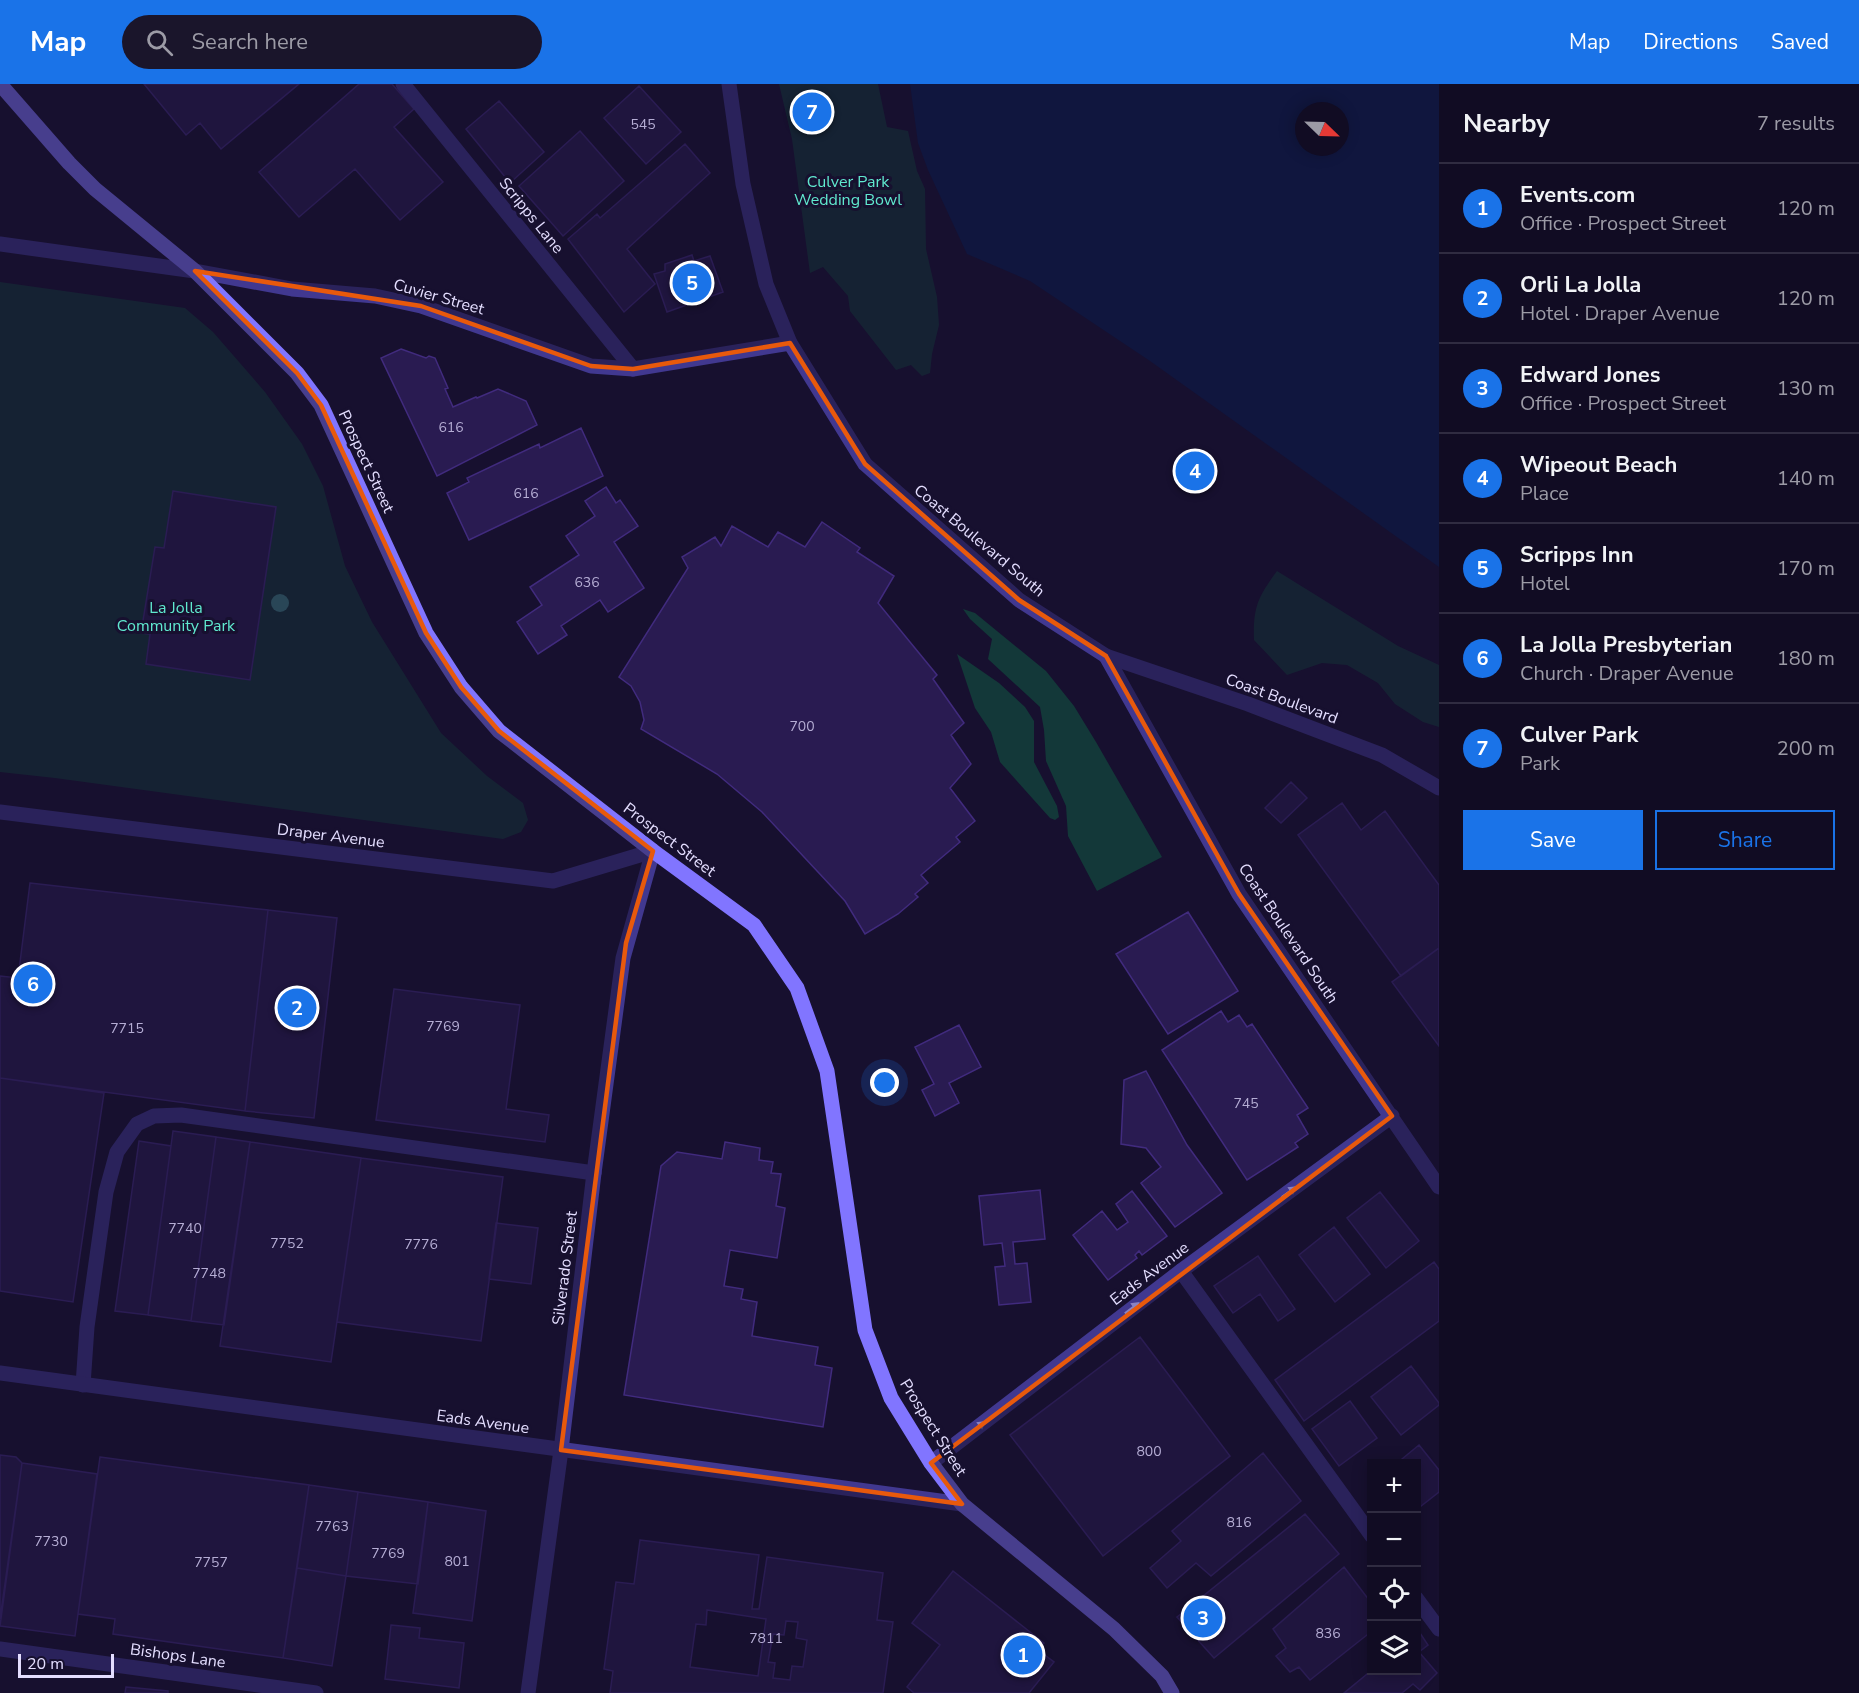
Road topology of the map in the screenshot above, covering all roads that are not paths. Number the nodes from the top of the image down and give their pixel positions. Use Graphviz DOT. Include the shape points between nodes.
graph roads {
  1 [pos="0,84"];
  2 [pos="403,84"];
  3 [pos="729,84"];
  4 [pos="0,244"];
  5 [pos="195,271"];
  6 [pos="790,343"];
  7 [pos="633,369"];
  8 [pos="1106,656"];
  9 [pos="1439,788"];
  10 [pos="0,812"];
  11 [pos="653,851"];
  12 [pos="1392,1116"];
  13 [pos="594,1173"];
  14 [pos="1439,1187"];
  15 [pos="1180,1271"];
  16 [pos="0,1373"];
  17 [pos="83,1384"];
  18 [pos="561,1450"];
  19 [pos="932,1463"];
  20 [pos="962,1504"];
  21 [pos="1367,1530"];
  22 [pos="1421,1605"];
  23 [pos="1439,1629"];
  24 [pos="0,1649"];
  25 [pos="316,1693"];
  26 [pos="528,1693"];
  27 [pos="1172,1693"];
  1 -- 5 [label="main road, Prospect Street" via="94,189"];
  2 -- 7 [label="street, Scripps Lane"];
  3 -- 6 [label="street, Coast Boulevard South" via="750,218 766,284"];
  4 -- 5 [label="street, Cuvier Street"];
  5 -- 7 [label="street, Cuvier Street" via="421,306 591,366"];
  5 -- 11 [label="main road, Prospect Street" via="297,373 321,405 426,633 461,687 500,731"];
  6 -- 7 [label="street, Cuvier Street"];
  6 -- 8 [label="street, Coast Boulevard South" via="865,464 1019,600"];
  8 -- 9 [label="street, Coast Boulevard" via="1382,755"];
  8 -- 12 [label="street, Coast Boulevard South" via="1239,894"];
  10 -- 11 [label="street, Draper Avenue" via="553,881"];
  11 -- 13 [label="street, Silverado Street" via="622,958"];
  11 -- 19 [label="main road, Prospect Street" via="754,925 797,988 827,1071 864,1330 891,1398"];
  12 -- 14 [label="street, Coast Boulevard South"];
  15 -- 12 [label="street, Eads Avenue, one-way"];
  13 -- 17 [label="street" via="181,1115 154,1116 137,1124 117,1152 109,1182 87,1327"];
  13 -- 18 [label="street, Silverado Street"];
  19 -- 15 [label="street, Eads Avenue, one-way"];
  15 -- 21 [label="street"];
  16 -- 17 [label="street, Eads Avenue"];
  17 -- 18 [label="street, Eads Avenue"];
  18 -- 20 [label="street, Eads Avenue"];
  18 -- 26 [label="street, Silverado Street"];
  19 -- 20 [label="main road, Prospect Street"];
  20 -- 27 [label="main road, Prospect Street" via="1114,1629 1162,1676"];
  22 -- 23 [label="street"];
  24 -- 25 [label="street, Bishops Lane"];
}
